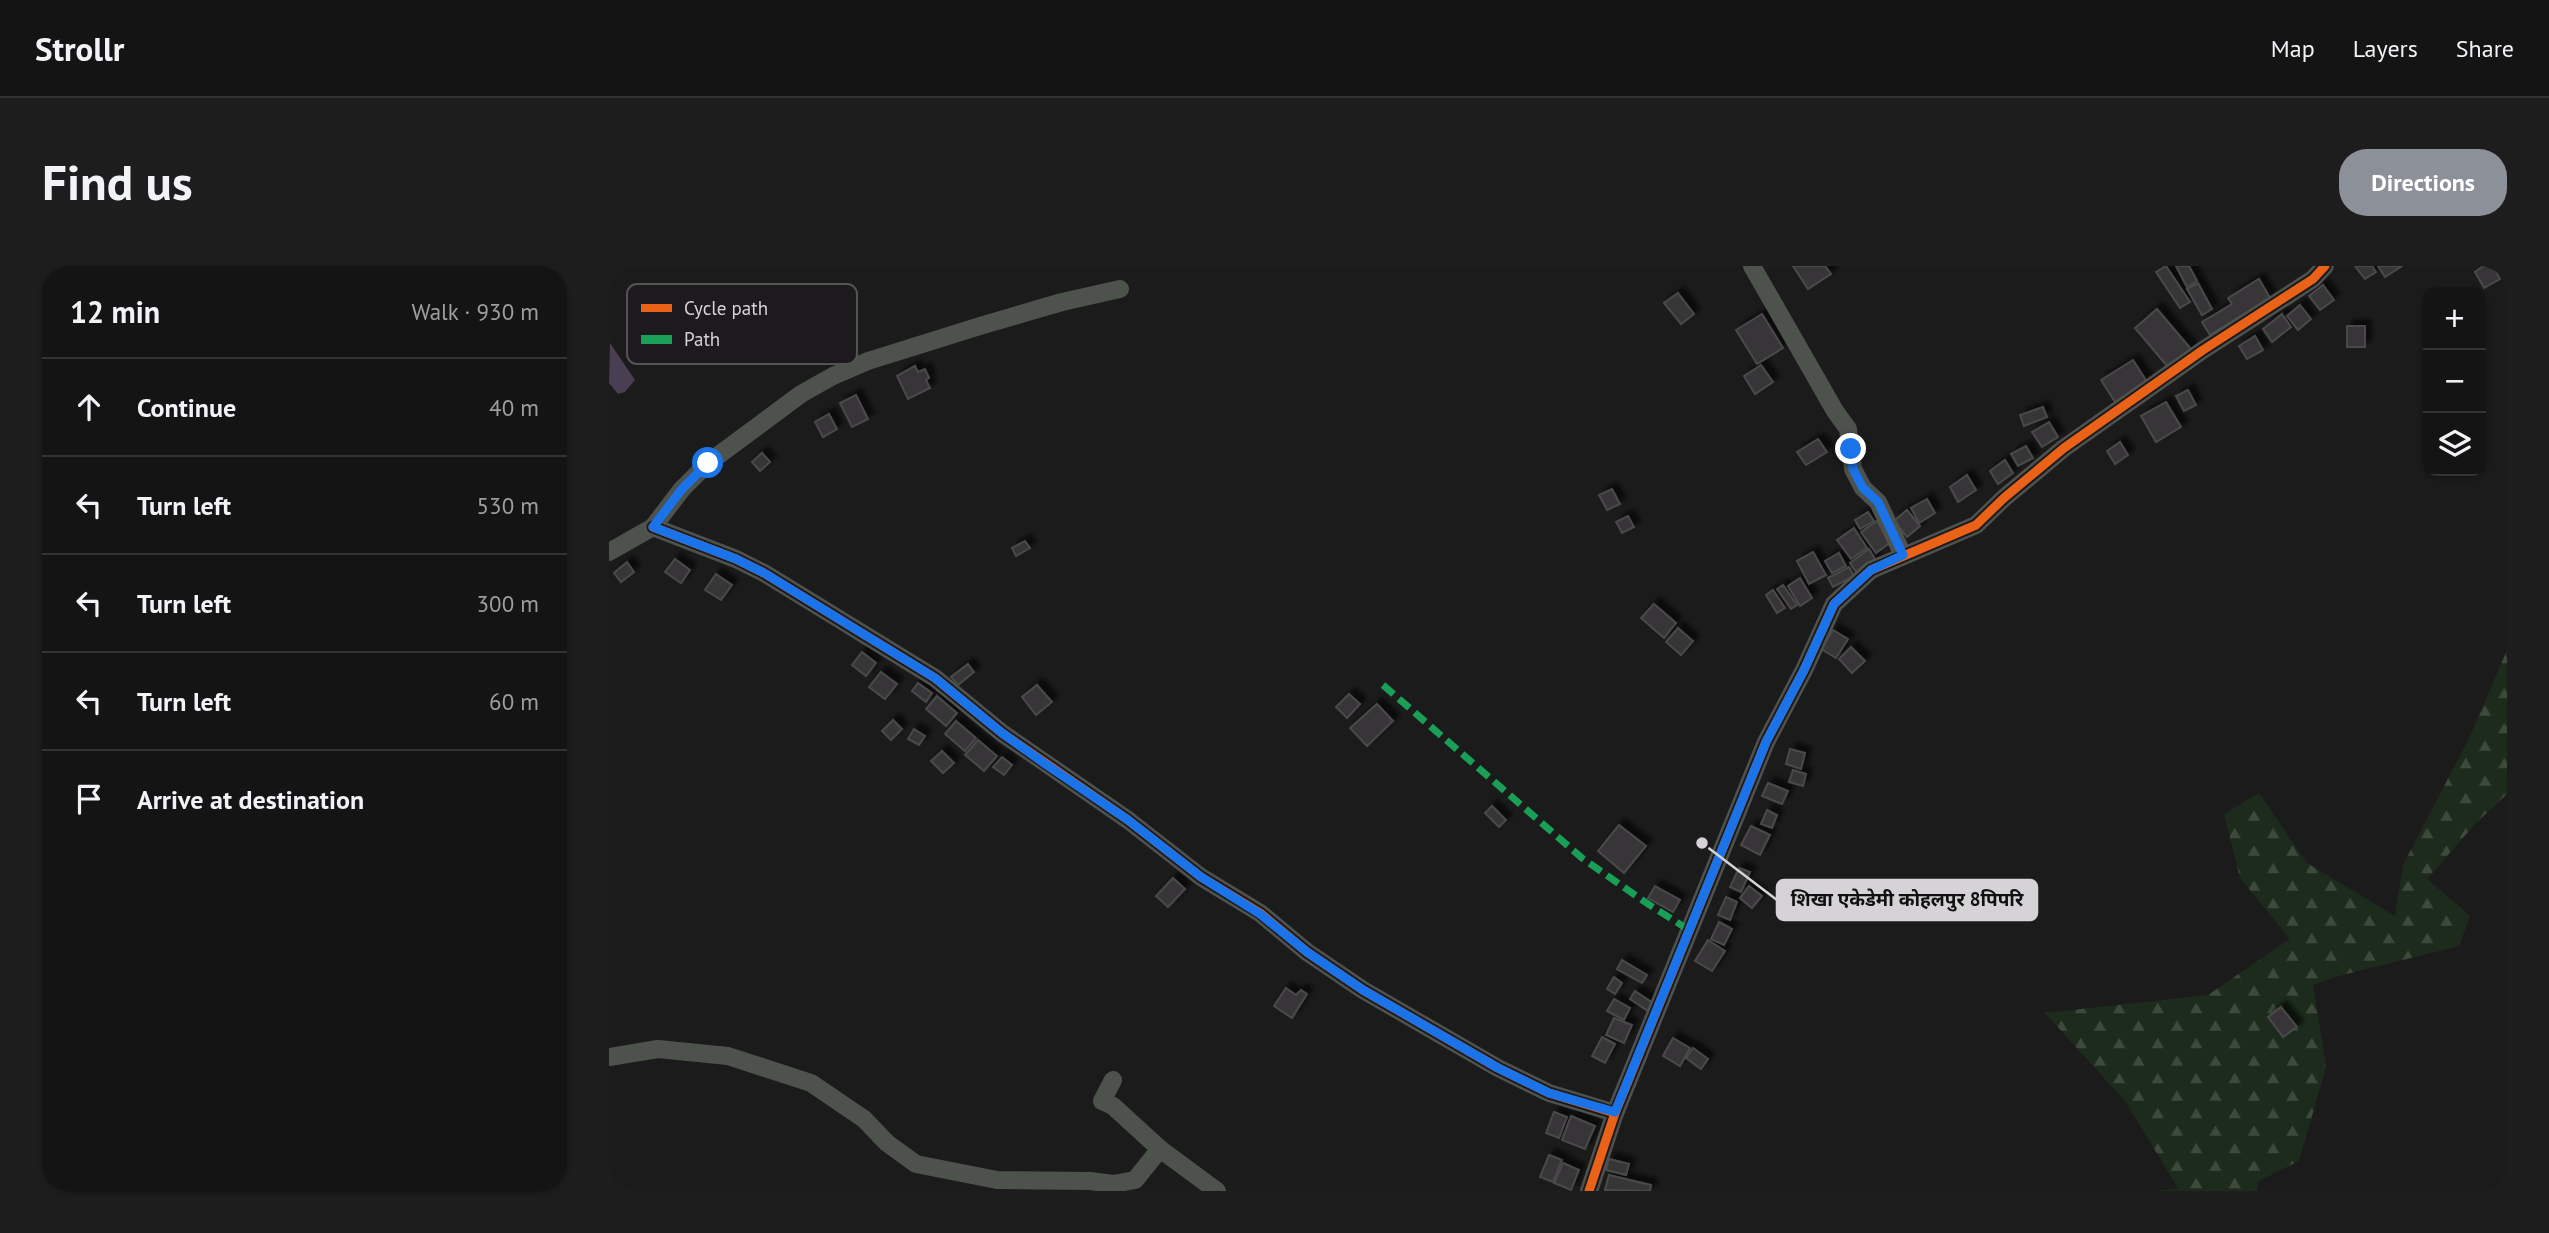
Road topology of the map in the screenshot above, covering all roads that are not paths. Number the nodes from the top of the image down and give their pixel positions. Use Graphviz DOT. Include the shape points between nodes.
graph roads {
  1 [pos="1752,266"];
  2 [pos="2325,266"];
  3 [pos="1121,289"];
  4 [pos="653,527"];
  5 [pos="609,552"];
  6 [pos="1903,555"];
  7 [pos="609,1057"];
  8 [pos="1113,1080"];
  9 [pos="1615,1112"];
  10 [pos="1160,1149"];
  11 [pos="1217,1191"];
  12 [pos="1589,1191"];
  1 -- 6 [label="street" via="1848,429 1853,469 1863,488 1878,502"];
  2 -- 6 [label="street" via="2313,279 2064,448 1976,525"];
  3 -- 4 [label="street" via="980,326 833,376 801,394 708,463"];
  4 -- 5 [label="street"];
  4 -- 9 [label="street" via="764,573 935,678 1023,748 1363,990 1549,1093"];
  6 -- 9 [label="street" via="1871,570 1834,604 1766,742"];
  7 -- 10 [label="street" via="658,1049 728,1056 811,1083 864,1119 916,1164 997,1180 1113,1184 1135,1180"];
  8 -- 10 [label="street" via="1102,1101"];
  9 -- 12 [label="street"];
  10 -- 11 [label="street"];
}
